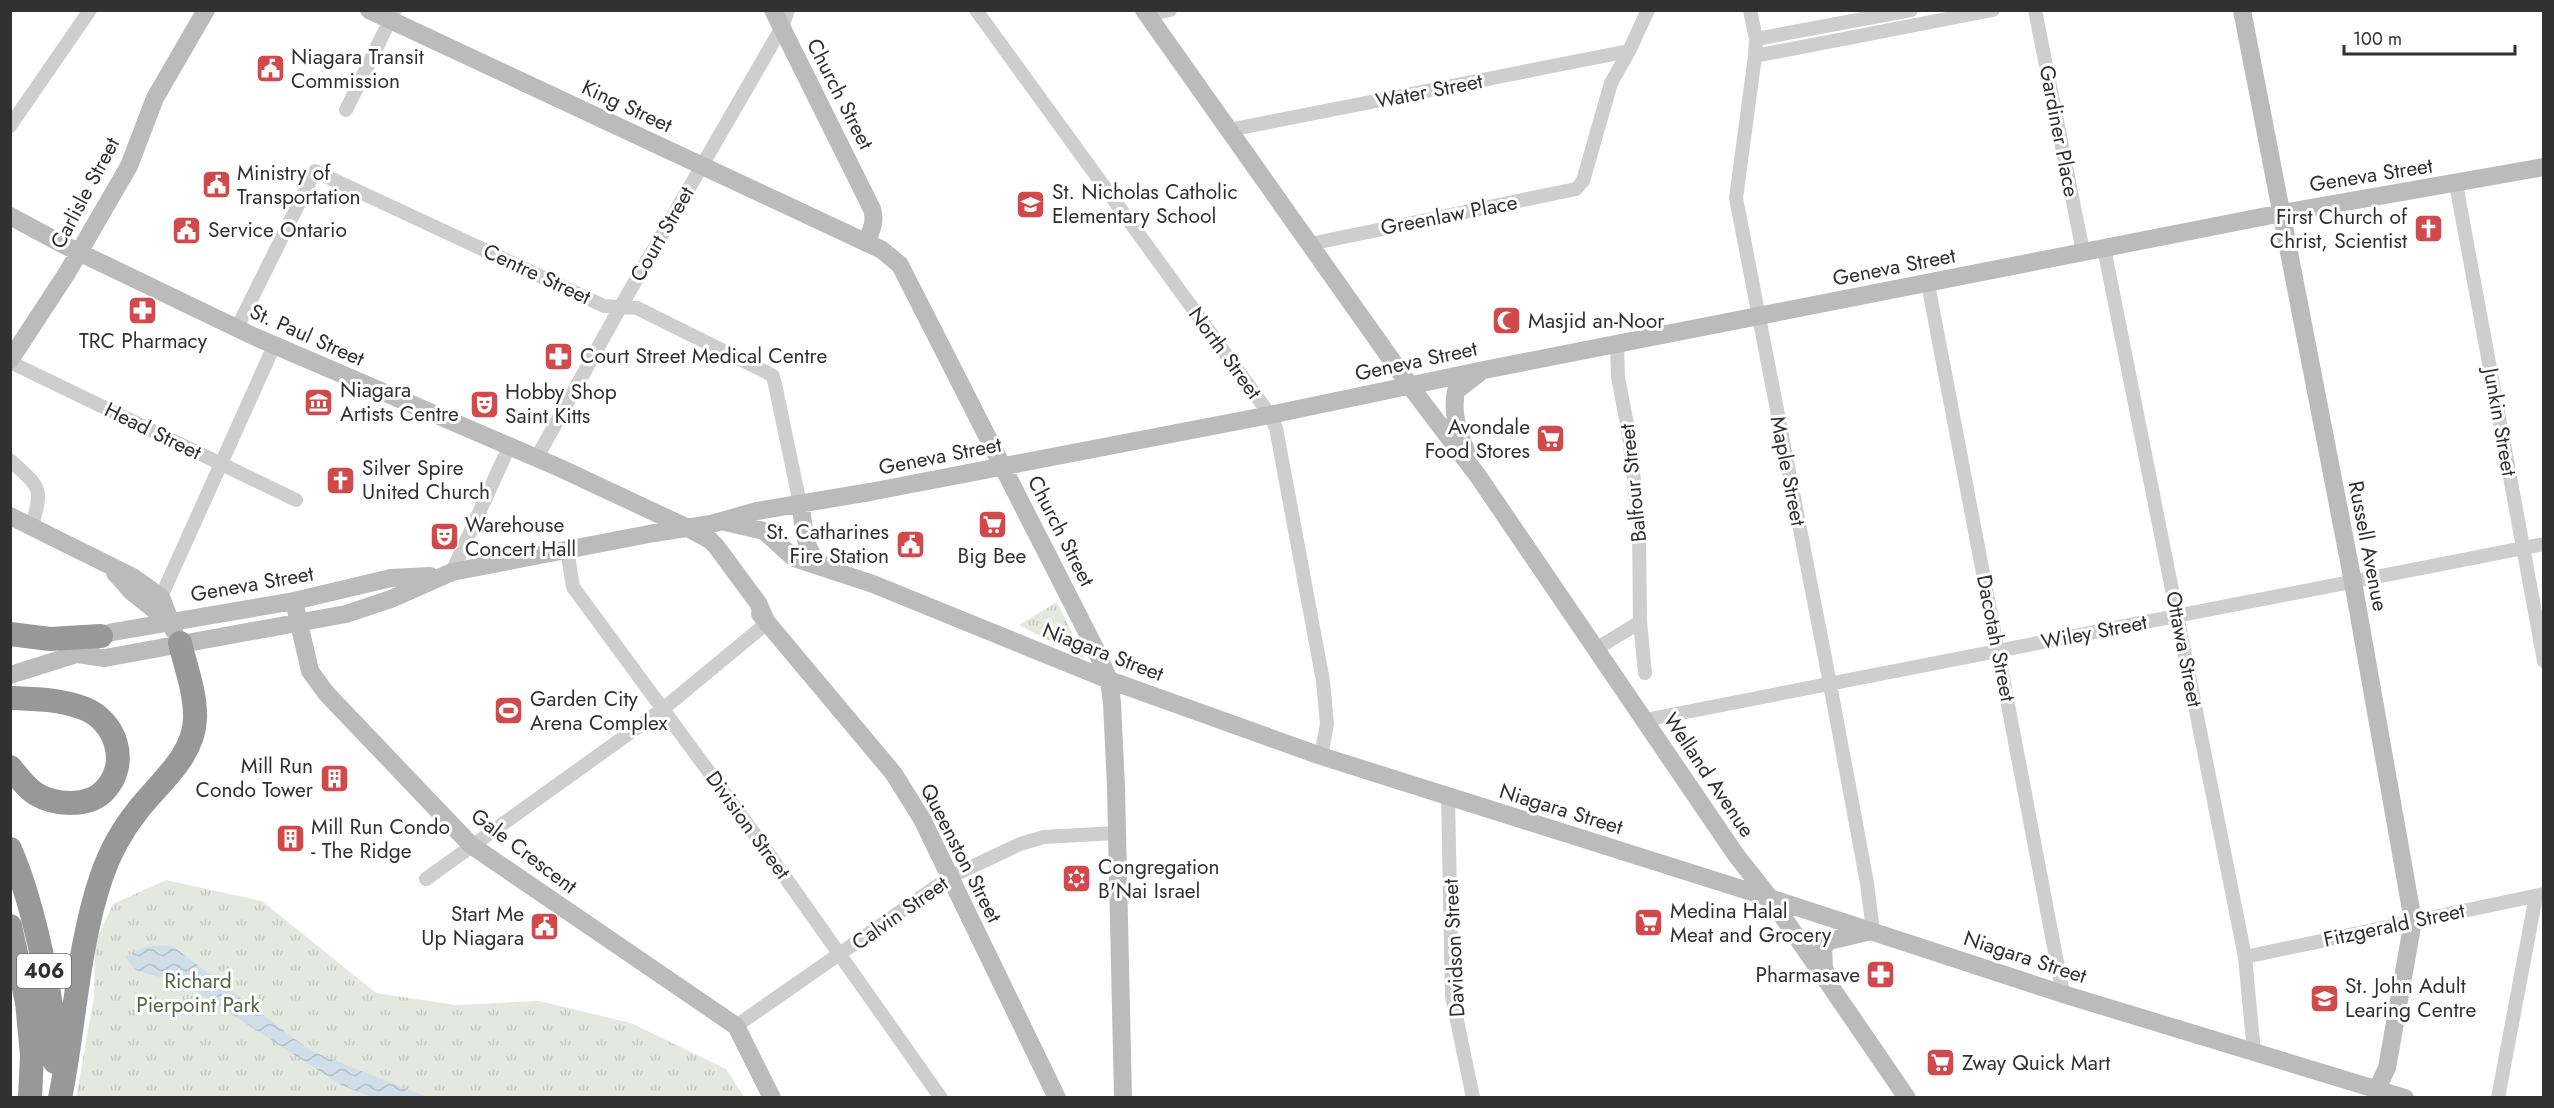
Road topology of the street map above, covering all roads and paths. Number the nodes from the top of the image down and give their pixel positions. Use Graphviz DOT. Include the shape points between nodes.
graph roads {
  1 [pos="90,10"];
  2 [pos="206,10"];
  3 [pos="369,10"];
  4 [pos="773,10"];
  5 [pos="976,10"];
  6 [pos="1170,10"];
  7 [pos="1648,10"];
  8 [pos="1750,10"];
  9 [pos="1911,10"];
  10 [pos="1993,10"];
  11 [pos="2035,10"];
  12 [pos="2242,10"];
  13 [pos="1145,13"];
  14 [pos="393,15"];
  15 [pos="785,19"];
  16 [pos="1756,39"];
  17 [pos="1629,51"];
  18 [pos="1755,56"];
  19 [pos="346,110"];
  20 [pos="10,126"];
  21 [pos="1229,130"];
  22 [pos="701,165"];
  23 [pos="2544,167"];
  24 [pos="2456,184"];
  25 [pos="2282,213"];
  26 [pos="10,216"];
  27 [pos="866,243"];
  28 [pos="1310,244"];
  29 [pos="2104,248"];
  30 [pos="2083,252"];
  31 [pos="79,253"];
  32 [pos="1928,284"];
  33 [pos="621,306"];
  34 [pos="1757,315"];
  35 [pos="237,328"];
  36 [pos="1617,344"];
  37 [pos="274,346"];
  38 [pos="10,361"];
  39 [pos="1484,370"];
  40 [pos="1410,386"];
  41 [pos="1270,415"];
  42 [pos="509,447"];
  43 [pos="536,459"];
  44 [pos="10,460"];
  45 [pos="221,464"];
  46 [pos="1002,467"];
  47 [pos="1478,476"];
  48 [pos="296,500"];
  49 [pos="800,504"];
  50 [pos="10,516"];
  51 [pos="723,522"];
  52 [pos="32,525"];
  53 [pos="688,528"];
  54 [pos="2544,544"];
  55 [pos="2523,548"];
  56 [pos="567,549"];
  57 [pos="106,563"];
  58 [pos="825,567"];
  59 [pos="446,574"];
  60 [pos="2353,582"];
  61 [pos="132,592"];
  62 [pos="161,597"];
  63 [pos="294,602"];
  64 [pos="2178,616"];
  65 [pos="169,622"];
  66 [pos="1640,622"];
  67 [pos="767,623"];
  68 [pos="299,624"];
  69 [pos="10,634"];
  70 [pos="107,634"];
  71 [pos="180,643"];
  72 [pos="1596,649"];
  73 [pos="1999,651"];
  74 [pos="77,654"];
  75 [pos="2544,661"];
  76 [pos="1645,673"];
  77 [pos="10,675"];
  78 [pos="1109,680"];
  79 [pos="1830,684"];
  80 [pos="10,698"];
  81 [pos="663,709"];
  82 [pos="1645,720"];
  83 [pos="1321,756"];
  84 [pos="10,767"];
  85 [pos="1448,797"];
  86 [pos="1116,833"];
  87 [pos="471,845"];
  88 [pos="10,849"];
  89 [pos="950,877"];
  90 [pos="426,879"];
  91 [pos="2540,895"];
  92 [pos="1770,898"];
  93 [pos="2413,921"];
  94 [pos="10,926"];
  95 [pos="1873,931"];
  96 [pos="841,954"];
  97 [pos="2245,957"];
  98 [pos="1833,992"];
  99 [pos="2063,993"];
  100 [pos="736,1026"];
  101 [pos="2254,1052"];
  102 [pos="2377,1089"];
  103 [pos="935,1096"];
  104 [pos="30,1098"];
  105 [pos="53,1098"];
  106 [pos="60,1098"];
  107 [pos="772,1098"];
  108 [pos="1057,1098"];
  109 [pos="1123,1098"];
  110 [pos="1473,1098"];
  111 [pos="1907,1098"];
  112 [pos="2404,1098"];
  113 [pos="2498,1098"];
  1 -- 20 [label="street"];
  2 -- 31 [label="main road, Carlisle Street" via="168,73 129,166"];
  3 -- 14 [label="main road, King Street"];
  4 -- 15 [label="main road, Church Street"];
  5 -- 41 [label="street, North Street"];
  6 -- 13 [label="street"];
  7 -- 17 [label="street"];
  8 -- 16 [label="street, Maple Street"];
  9 -- 16 [label="street"];
  10 -- 18 [label="street"];
  11 -- 30 [label="street, Gardiner Place"];
  12 -- 25 [label="main road, Russell Avenue"];
  13 -- 21 [label="main road"];
  14 -- 19 [label="street"];
  14 -- 22 [label="main road, King Street"];
  15 -- 22 [label="street, Court Street"];
  15 -- 27 [label="main road, Church Street" via="872,209 873,228"];
  16 -- 18 [label="street, Maple Street"];
  17 -- 21 [label="street, Water Street"];
  17 -- 28 [label="street, Greenlaw Place" via="1611,83 1583,181 1576,189"];
  18 -- 34 [label="street, Maple Street" via="1736,198"];
  21 -- 28 [label="main road"];
  22 -- 27 [label="main road, King Street"];
  22 -- 33 [label="street, Court Street"];
  23 -- 24 [label="main road, Geneva Street"];
  24 -- 25 [label="main road, Geneva Street"];
  24 -- 55 [label="street, Junkin Street"];
  25 -- 29 [label="main road, Geneva Street"];
  25 -- 60 [label="main road, Russell Avenue"];
  26 -- 31 [label="main road, St. Paul Street"];
  27 -- 46 [label="main road, Church Street" via="900,265"];
  28 -- 40 [label="main road"];
  29 -- 30 [label="main road, Geneva Street"];
  29 -- 64 [label="street, Ottawa Street"];
  30 -- 32 [label="main road, Geneva Street"];
  31 -- 35 [label="main road, St. Paul Street"];
  31 -- 38 [label="main road, Carlisle Street"];
  32 -- 34 [label="main road, Geneva Street"];
  32 -- 73 [label="street, Dacotah Street"];
  33 -- 35 [label="street, Centre Street" via="604,306 315,171"];
  33 -- 43 [label="street, Court Street"];
  33 -- 49 [label="street, Centre Street" via="637,308 772,376"];
  34 -- 36 [label="main road, Geneva Street"];
  34 -- 79 [label="street, Maple Street"];
  35 -- 37 [label="main road, St. Paul Street"];
  36 -- 39 [label="main road, Geneva Street"];
  36 -- 66 [label="street, Balfour Street" via="1639,527"];
  37 -- 42 [label="main road, St. Paul Street"];
  37 -- 45 [label="street"];
  38 -- 45 [label="street, Head Street"];
  39 -- 40 [label="main road, Geneva Street"];
  39 -- 47 [label="main road" via="1456,391 1453,406 1459,434"];
  40 -- 41 [label="main road, Geneva Street"];
  40 -- 47 [label="main road"];
  41 -- 46 [label="main road, Geneva Street"];
  41 -- 83 [label="street, North Street" via="1276,428 1323,681 1327,724"];
  42 -- 43 [label="main road, St. Paul Street"];
  42 -- 59 [label="street"];
  43 -- 53 [label="main road, St. Paul Street"];
  44 -- 52 [label="street" via="39,490"];
  45 -- 48 [label="street, Head Street"];
  45 -- 62 [label="street"];
  46 -- 49 [label="main road, Geneva Street"];
  46 -- 78 [label="main road, Church Street"];
  47 -- 72 [label="main road, Welland Avenue"];
  49 -- 51 [label="main road, Geneva Street"];
  49 -- 58 [label="main road" via="807,546 816,562"];
  50 -- 52 [label="main road"];
  51 -- 53 [label="main road, Geneva Street"];
  51 -- 58 [label="main road, Niagara Street" via="764,531 794,558"];
  52 -- 57 [label="main road"];
  53 -- 56 [label="main road, Geneva Street"];
  53 -- 67 [label="main road, Queenston Street"];
  54 -- 55 [label="street, Wiley Street"];
  55 -- 60 [label="street, Wiley Street"];
  55 -- 75 [label="street, Junkin Street"];
  56 -- 59 [label="main road, Geneva Street"];
  56 -- 81 [label="street, Division Street" via="573,587"];
  57 -- 61 [label="main road"];
  57 -- 62 [label="main road"];
  58 -- 78 [label="main road, Niagara Street"];
  59 -- 63 [label="main road, Geneva Street" via="391,578"];
  59 -- 68 [label="main road, Geneva Street" via="391,599"];
  60 -- 64 [label="street, Wiley Street"];
  60 -- 93 [label="main road, Russell Avenue"];
  61 -- 65 [label="main road"];
  61 -- 70 [label="main road" via="138,606 135,619 129,626"];
  62 -- 65 [label="main road"];
  63 -- 65 [label="main road, Geneva Street"];
  63 -- 68 [label="main road, Gale Crescent"];
  64 -- 73 [label="street, Wiley Street"];
  64 -- 97 [label="street, Ottawa Street"];
  65 -- 70 [label="main road, Geneva Street"];
  65 -- 71 [label="main road"];
  66 -- 72 [label="street"];
  66 -- 76 [label="street, Balfour Street"];
  67 -- 81 [label="street"];
  67 -- 89 [label="main road, Queenston Street" via="894,774 922,819"];
  68 -- 71 [label="main road, Geneva Street"];
  68 -- 87 [label="main road, Gale Crescent" via="310,670 326,693"];
  69 -- 70 [label="highway" via="50,639"];
  70 -- 74 [label="main road, Geneva Street"];
  71 -- 74 [label="main road, Geneva Street" via="105,658"];
  71 -- 106 [label="highway" via="194,705 193,736 119,838 102,874 84,939"];
  72 -- 82 [label="main road, Welland Avenue"];
  73 -- 79 [label="street, Wiley Street"];
  73 -- 99 [label="street, Dacotah Street"];
  74 -- 77 [label="main road, Geneva Street"];
  78 -- 83 [label="main road, Niagara Street"];
  78 -- 86 [label="main road, Church Street"];
  79 -- 82 [label="street, Wiley Street"];
  79 -- 95 [label="street, Maple Street"];
  80 -- 84 [label="highway" via="49,699 85,708 106,722 118,744 116,773 104,792 66,804 36,794"];
  81 -- 87 [label="street"];
  81 -- 96 [label="street, Division Street"];
  82 -- 92 [label="main road, Welland Avenue" via="1736,855"];
  83 -- 85 [label="main road, Niagara Street"];
  85 -- 92 [label="main road, Niagara Street"];
  85 -- 110 [label="street, Davidson Street" via="1452,996"];
  86 -- 89 [label="street, Calvin Street" via="1044,837"];
  86 -- 109 [label="main road, Church Street"];
  87 -- 90 [label="street"];
  87 -- 100 [label="main road, Gale Crescent"];
  88 -- 105 [label="highway, 406" via="32,917 47,987 55,1052"];
  89 -- 96 [label="street, Calvin Street"];
  89 -- 108 [label="main road, Queenston Street"];
  91 -- 93 [label="street, Fitzgerald Street"];
  91 -- 113 [label="street"];
  92 -- 95 [label="main road, Niagara Street"];
  92 -- 98 [label="main road, Welland Avenue"];
  93 -- 97 [label="street, Fitzgerald Street"];
  93 -- 102 [label="main road, Russell Avenue" via="2387,1068"];
  94 -- 104 [label="highway, 406" via="27,1002 32,1055"];
  95 -- 98 [label="main road" via="1829,941 1823,948 1824,968"];
  95 -- 99 [label="main road, Niagara Street"];
  96 -- 100 [label="street, Calvin Street"];
  96 -- 103 [label="street, Division Street"];
  97 -- 101 [label="street, Ottawa Street"];
  98 -- 111 [label="main road, Welland Avenue"];
  99 -- 101 [label="main road, Niagara Street"];
  100 -- 107 [label="main road, Gale Crescent"];
  101 -- 102 [label="main road, Niagara Street"];
  102 -- 112 [label="main road, Niagara Street"];
}
